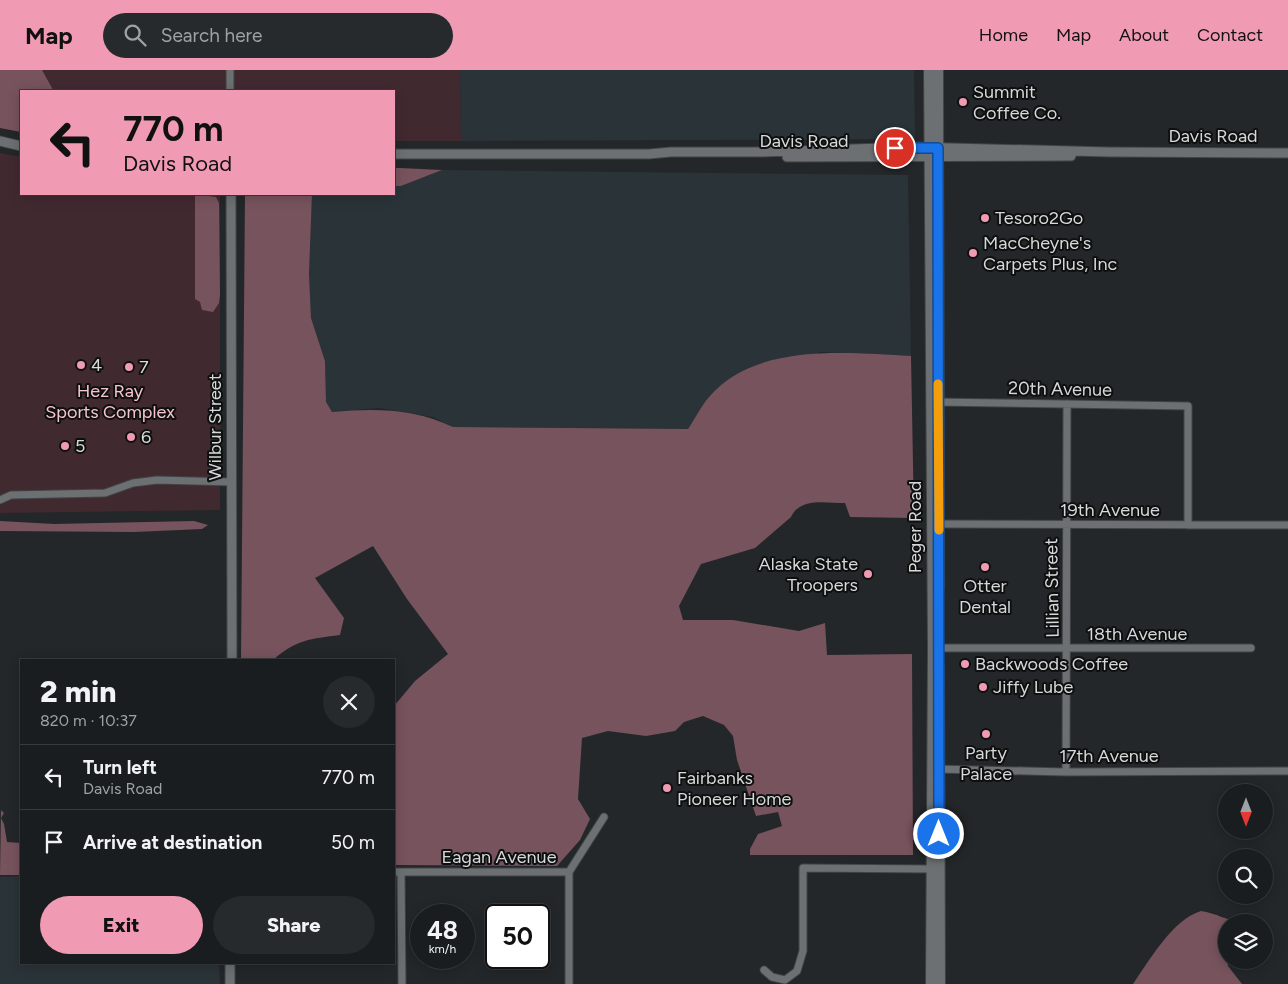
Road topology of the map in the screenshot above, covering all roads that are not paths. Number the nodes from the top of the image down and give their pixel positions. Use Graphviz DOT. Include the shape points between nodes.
graph roads {
  1 [pos="230,70"];
  2 [pos="929,70"];
  3 [pos="938,70"];
  4 [pos="230,90"];
  5 [pos="0,141"];
  6 [pos="20,146"];
  7 [pos="933,152"];
  8 [pos="1288,153"];
  9 [pos="395,154"];
  10 [pos="231,195"];
  11 [pos="934,402"];
  12 [pos="1067,404"];
  13 [pos="232,482"];
  14 [pos="0,500"];
  15 [pos="935,524"];
  16 [pos="1066,525"];
  17 [pos="1188,525"];
  18 [pos="1288,525"];
  19 [pos="936,648"];
  20 [pos="1251,648"];
  21 [pos="1067,649"];
  22 [pos="232,659"];
  23 [pos="935,769"];
  24 [pos="1288,771"];
  25 [pos="1066,772"];
  26 [pos="604,817"];
  27 [pos="934,869"];
  28 [pos="398,872"];
  29 [pos="569,872"];
  30 [pos="230,964"];
  31 [pos="764,970"];
  32 [pos="230,984"];
  33 [pos="402,984"];
  34 [pos="569,984"];
  35 [pos="931,984"];
  36 [pos="940,984"];
  1 -- 4 [label="street"];
  2 -- 7 [label="main road, Peger Road"];
  3 -- 7 [label="main road, Peger Road"];
  5 -- 6 [label="street"];
  7 -- 8 [label="street, Davis Road" via="1070,156 1109,152"];
  7 -- 9 [label="street, Davis Road"];
  7 -- 11 [label="main road, Peger Road"];
  10 -- 13 [label="street, Wilbur Street"];
  11 -- 12 [label="street, 20th Avenue"];
  11 -- 15 [label="main road, Peger Road"];
  12 -- 16 [label="street, Lillian Street"];
  12 -- 17 [label="street, 20th Avenue" via="1188,406"];
  13 -- 14 [label="street" via="157,480 133,483 105,493 12,496"];
  13 -- 22 [label="street, Wilbur Street"];
  15 -- 16 [label="street, 19th Avenue"];
  15 -- 19 [label="main road, Peger Road"];
  16 -- 17 [label="street, 19th Avenue"];
  16 -- 21 [label="street, Lillian Street"];
  17 -- 18 [label="street, 19th Avenue"];
  19 -- 21 [label="street, 18th Avenue"];
  19 -- 23 [label="main road, Peger Road"];
  20 -- 21 [label="street, 18th Avenue"];
  21 -- 25 [label="street, Lillian Street"];
  23 -- 25 [label="street, 17th Avenue"];
  23 -- 27 [label="main road, Peger Road"];
  24 -- 25 [label="street, 17th Avenue"];
  26 -- 29 [label="street, Eagan Avenue"];
  27 -- 31 [label="street" via="803,868 803,951 797,971 785,980"];
  27 -- 35 [label="main road, Peger Road"];
  27 -- 36 [label="main road, Peger Road"];
  28 -- 29 [label="street, Eagan Avenue"];
  28 -- 33 [label="street"];
  29 -- 34 [label="street"];
  30 -- 32 [label="street"];
}
